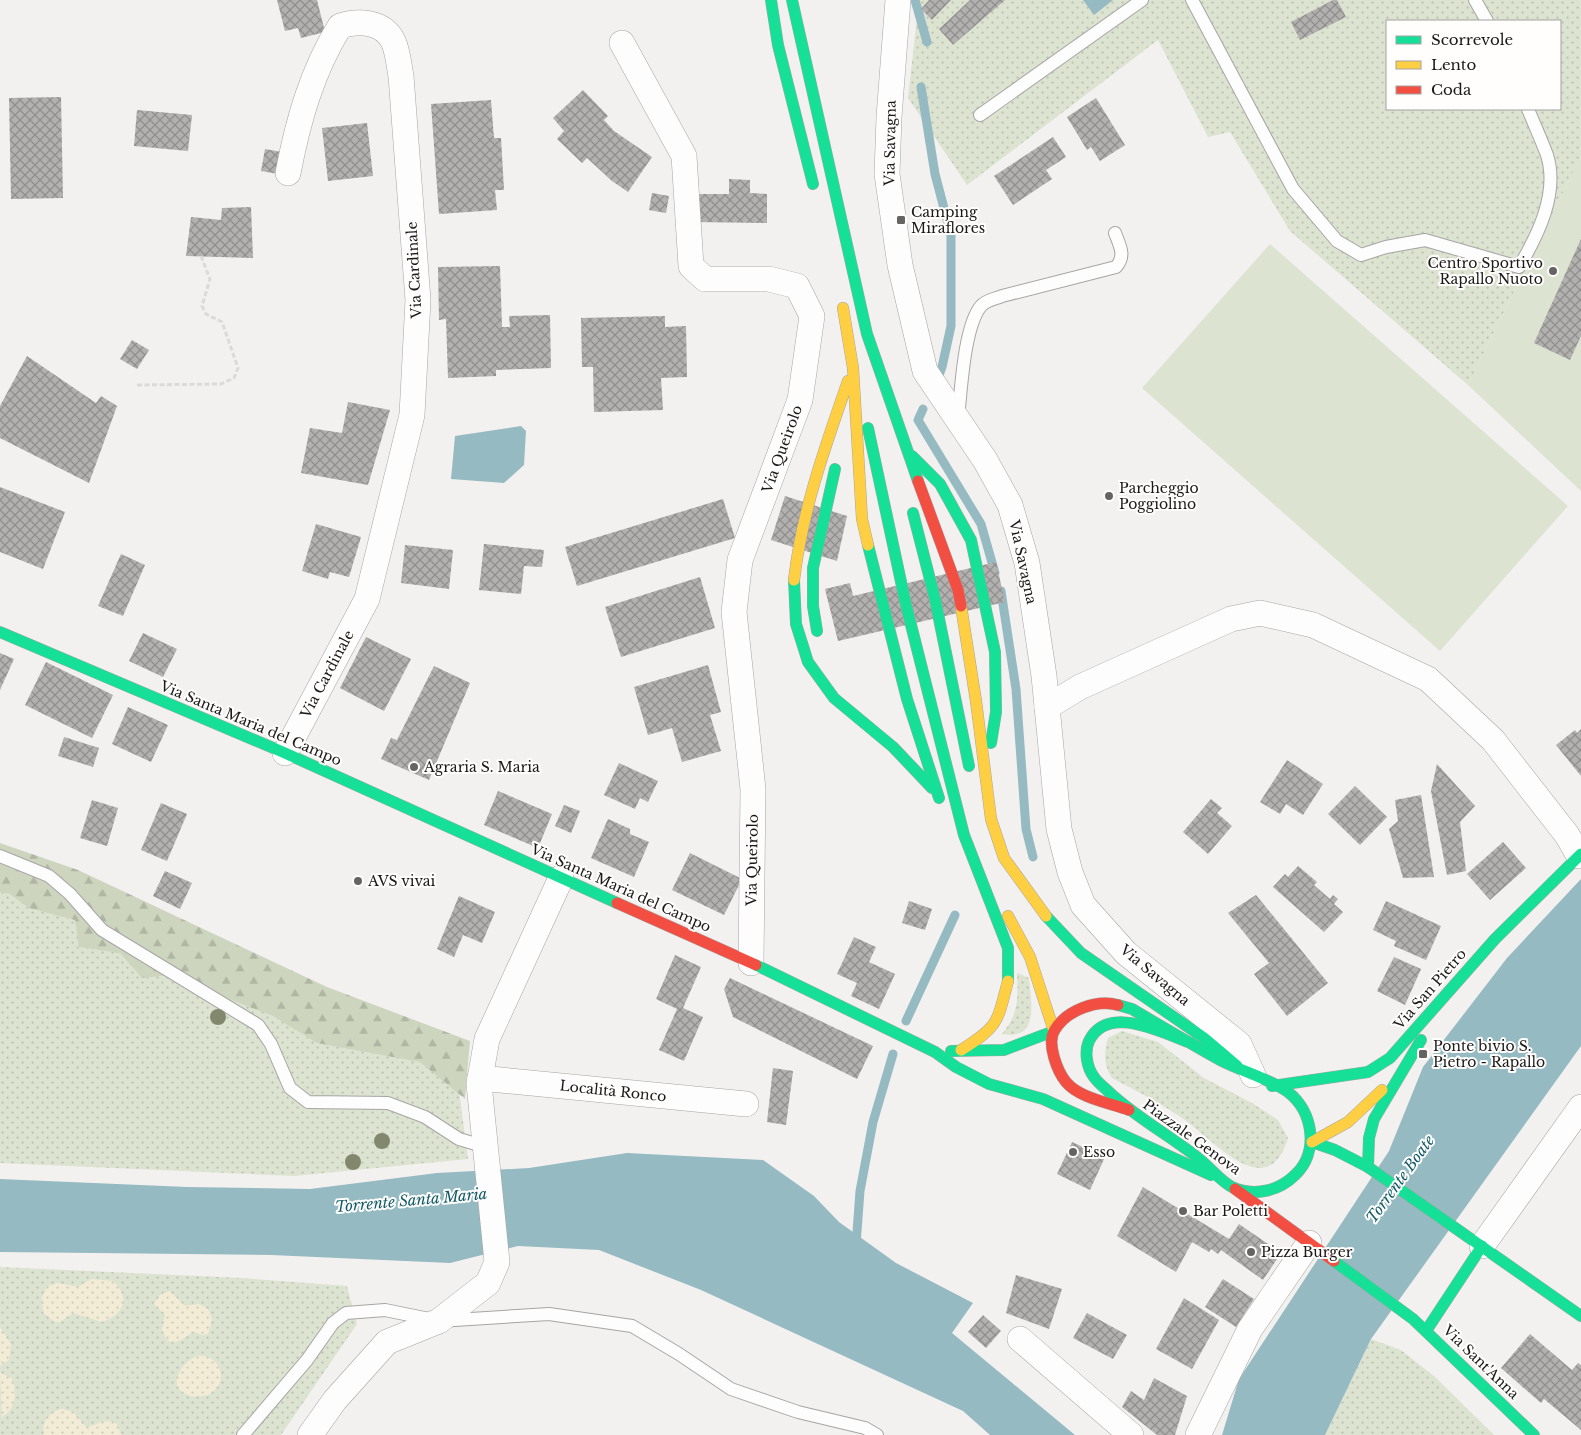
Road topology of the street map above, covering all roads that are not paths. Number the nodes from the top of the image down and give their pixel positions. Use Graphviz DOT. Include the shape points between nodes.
graph roads {
  1 [pos="758,0"];
  2 [pos="771,0"];
  3 [pos="792,0"];
  4 [pos="898,0"];
  5 [pos="1142,0"];
  6 [pos="1192,0"];
  7 [pos="1476,0"];
  8 [pos="808,20"];
  9 [pos="1486,20"];
  10 [pos="622,43"];
  11 [pos="778,45"];
  12 [pos="804,49"];
  13 [pos="1528,110"];
  14 [pos="980,114"];
  15 [pos="288,173"];
  16 [pos="817,200"];
  17 [pos="1115,233"];
  18 [pos="840,294"];
  19 [pos="853,368"];
  20 [pos="844,393"];
  21 [pos="958,420"];
  22 [pos="896,422"];
  23 [pos="906,449"];
  24 [pos="904,479"];
  25 [pos="909,498"];
  26 [pos="0,632"];
  27 [pos="821,646"];
  28 [pos="830,671"];
  29 [pos="1047,707"];
  30 [pos="850,710"];
  31 [pos="285,753"];
  32 [pos="985,774"];
  33 [pos="971,775"];
  34 [pos="975,794"];
  35 [pos="939,798"];
  36 [pos="996,834"];
  37 [pos="964,835"];
  38 [pos="1580,855"];
  39 [pos="0,856"];
  40 [pos="561,878"];
  41 [pos="986,887"];
  42 [pos="751,963"];
  43 [pos="1450,988"];
  44 [pos="1054,1031"];
  45 [pos="1191,1043"];
  46 [pos="961,1050"];
  47 [pos="935,1052"];
  48 [pos="1404,1068"];
  49 [pos="1254,1076"];
  50 [pos="480,1078"];
  51 [pos="746,1104"];
  52 [pos="1581,1107"];
  53 [pos="1130,1110"];
  54 [pos="1312,1142"];
  55 [pos="486,1150"];
  56 [pos="1368,1167"];
  57 [pos="1224,1181"];
  58 [pos="1472,1240"];
  59 [pos="1313,1246"];
  60 [pos="1581,1316"];
  61 [pos="439,1321"];
  62 [pos="1426,1330"];
  63 [pos="1020,1339"];
  64 [pos="1125,1433"];
  65 [pos="243,1435"];
  66 [pos="310,1435"];
  67 [pos="876,1435"];
  68 [pos="1198,1435"];
  69 [pos="1534,1435"];
  1 -- 11 [label="main road"];
  2 -- 11 [label="main road"];
  3 -- 12 [label="main road"];
  4 -- 21 [label="street, Via Savagna" via="888,117 887,174 900,265 925,371"];
  5 -- 14 [label="lane"];
  6 -- 13 [label="lane" via="1293,189 1337,241 1361,255 1425,240 1519,267 1533,242 1550,198 1547,157"];
  7 -- 9 [label="lane"];
  8 -- 12 [label="main road"];
  10 -- 42 [label="street, Via Queirolo" via="684,156 691,266 705,279 769,279 797,286 812,316 800,400 740,560 734,612 753,788"];
  11 -- 16 [label="main road"];
  12 -- 22 [label="main road" via="866,334"];
  15 -- 31 [label="street, Via Cardinale" via="297,124 324,51 340,26 355,21 381,27 393,41 401,76 418,300 412,415 367,599"];
  17 -- 21 [label="lane" via="1122,251 1121,261 1116,267 1002,296 980,306 972,323 964,363"];
  18 -- 19 [label="main road"];
  19 -- 20 [label="main road"];
  19 -- 35 [label="main road" via="862,519 907,699"];
  19 -- 37 [label="main road" via="927,692"];
  20 -- 27 [label="main road" via="834,482 820,531 814,572 812,610"];
  20 -- 30 [label="main road" via="800,526 792,575 796,621 809,668 832,698"];
  21 -- 29 [label="street, Via Savagna" via="1010,505 1027,562"];
  22 -- 23 [label="main road"];
  22 -- 24 [label="main road" via="897,452"];
  23 -- 32 [label="main road" via="958,590"];
  23 -- 32 [label="main road" via="940,484 971,540 995,652 996,712"];
  25 -- 33 [label="main road" via="935,599"];
  26 -- 31 [label="main road, Via Santa Maria del Campo"];
  28 -- 30 [label="main road"];
  29 -- 38 [label="street" via="1080,687 1231,619 1260,613 1312,625 1428,679 1493,740"];
  29 -- 49 [label="street, Via Savagna" via="1059,829 1083,905 1126,953 1239,1044"];
  30 -- 35 [label="main road" via="909,762"];
  31 -- 40 [label="main road, Via Santa Maria del Campo"];
  32 -- 36 [label="main road"];
  34 -- 36 [label="main road"];
  35 -- 37 [label="main road"];
  36 -- 49 [label="main road" via="1004,858 1020,882 1043,913 1081,953"];
  37 -- 41 [label="main road"];
  38 -- 43 [label="main road, Via San Pietro" via="1494,939"];
  39 -- 55 [label="lane" via="49,876 102,930 258,1025 290,1088 308,1102 388,1103 425,1117 459,1139"];
  40 -- 42 [label="main road, Via Santa Maria del Campo"];
  40 -- 50 [label="street" via="487,1039"];
  41 -- 44 [label="main road" via="1020,932 1039,977"];
  41 -- 46 [label="main road" via="1008,948 1009,976 999,1017 988,1033"];
  42 -- 47 [label="main road, Via Santa Maria del Campo"];
  43 -- 48 [label="main road"];
  43 -- 49 [label="main road, Via San Pietro" via="1390,1058 1368,1072"];
  44 -- 45 [label="main road, Piazzale Genova" via="1072,1013 1090,1004 1114,1004 1132,1009"];
  44 -- 46 [label="main road" via="1004,1050"];
  44 -- 53 [label="main road, Piazzale Genova" via="1051,1050 1066,1082 1086,1095"];
  45 -- 49 [label="main road, Piazzale Genova"];
  45 -- 53 [label="main road, Piazzale Genova" via="1129,1022 1112,1022 1096,1031 1086,1049 1090,1072"];
  46 -- 47 [label="main road"];
  47 -- 57 [label="main road, Via Santa Maria del Campo" via="989,1084 1042,1099"];
  48 -- 54 [label="main road" via="1348,1122"];
  48 -- 56 [label="main road" via="1374,1119 1369,1138"];
  49 -- 54 [label="main road, Piazzale Genova" via="1288,1092 1300,1104 1309,1120"];
  50 -- 51 [label="street, Località Ronco"];
  50 -- 55 [label="street"];
  52 -- 58 [label="street"];
  53 -- 57 [label="main road, Piazzale Genova" via="1197,1157"];
  54 -- 56 [label="main road"];
  54 -- 57 [label="main road, Piazzale Genova" via="1303,1167 1281,1187 1246,1191"];
  55 -- 61 [label="street" via="497,1262 488,1282"];
  56 -- 58 [label="main road"];
  57 -- 59 [label="main road, Via Sant'Anna"];
  58 -- 60 [label="main road"];
  58 -- 62 [label="main road"];
  59 -- 62 [label="main road, Via Sant'Anna"];
  59 -- 68 [label="street" via="1250,1328"];
  61 -- 65 [label="lane" via="385,1310 346,1313 333,1323 307,1360"];
  61 -- 66 [label="street" via="386,1342"];
  61 -- 67 [label="lane" via="549,1314 632,1326 731,1389 798,1412 866,1428"];
  62 -- 69 [label="main road, Via Sant'Anna"];
  63 -- 64 [label="street"];
}
